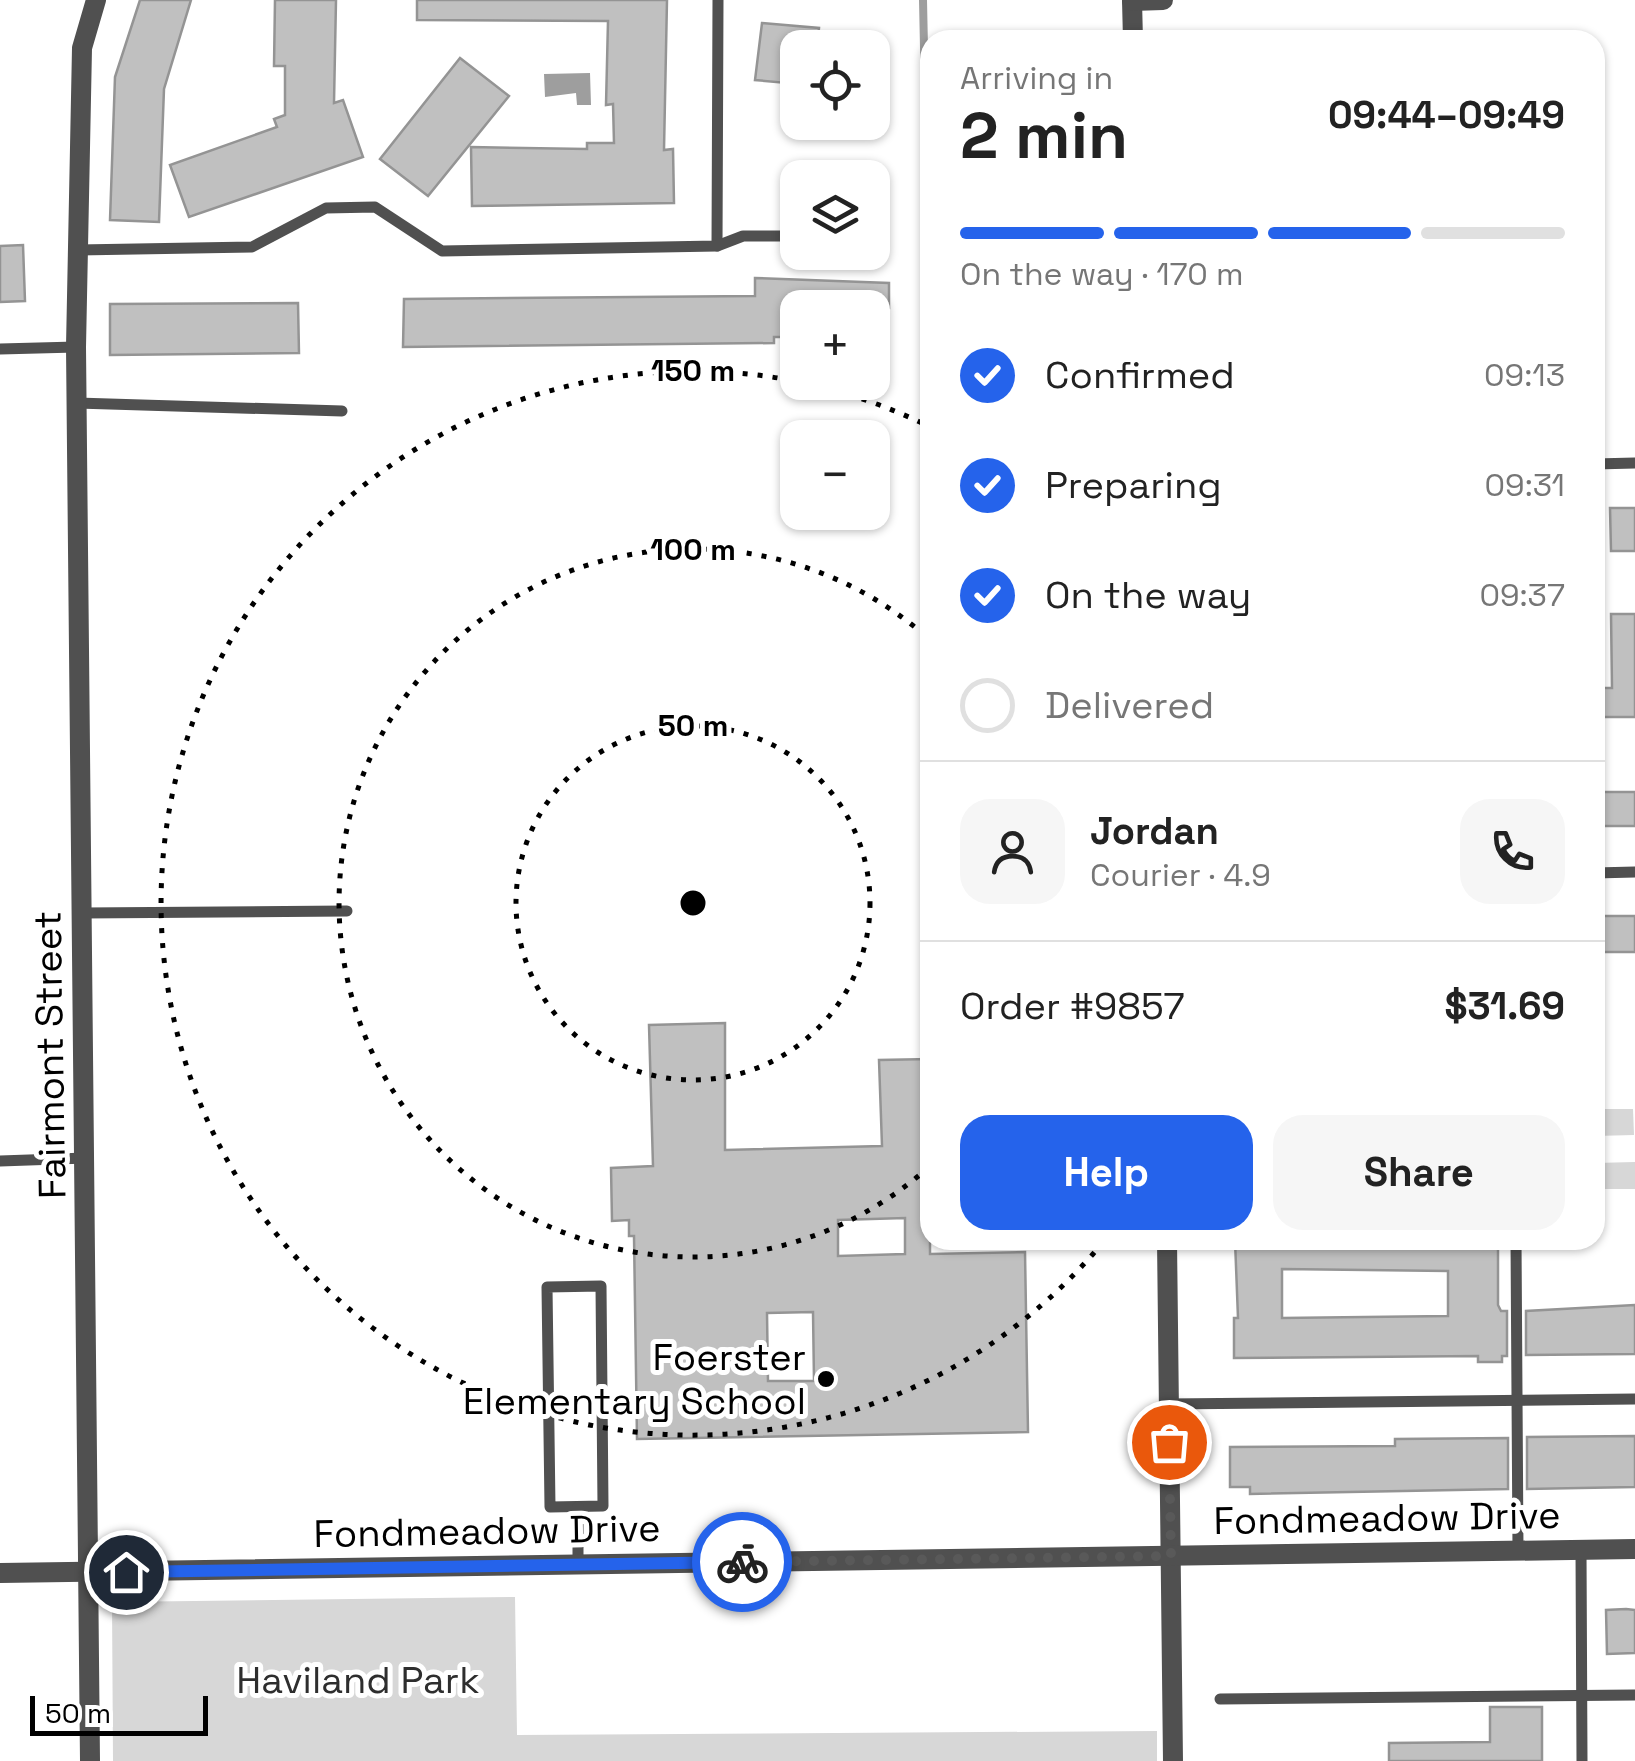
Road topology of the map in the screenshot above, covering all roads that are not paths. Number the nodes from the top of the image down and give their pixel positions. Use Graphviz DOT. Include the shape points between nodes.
graph roads {
  1 [pos="96,0"];
  2 [pos="718,0"];
  3 [pos="1132,0"];
  4 [pos="1164,0"];
  5 [pos="1132,30"];
  6 [pos="780,236"];
  7 [pos="717,246"];
  8 [pos="78,250"];
  9 [pos="0,348"];
  10 [pos="76,348"];
  11 [pos="77,403"];
  12 [pos="342,410"];
  13 [pos="1635,463"];
  14 [pos="1605,464"];
  15 [pos="1635,872"];
  16 [pos="1605,873"];
  17 [pos="347,911"];
  18 [pos="83,912"];
  19 [pos="86,1158"];
  20 [pos="0,1161"];
  21 [pos="1167,1250"];
  22 [pos="1516,1250"];
  23 [pos="1635,1399"];
  24 [pos="1516,1400"];
  25 [pos="1168,1404"];
  26 [pos="578,1507"];
  27 [pos="1635,1549"];
  28 [pos="1581,1550"];
  29 [pos="1518,1551"];
  30 [pos="1171,1556"];
  31 [pos="578,1565"];
  32 [pos="88,1572"];
  33 [pos="0,1573"];
  34 [pos="1635,1695"];
  35 [pos="1582,1696"];
  36 [pos="1220,1698"];
  37 [pos="90,1761"];
  38 [pos="1173,1761"];
  39 [pos="1582,1761"];
  1 -- 8 [label="street, Fairmont Street" via="82,48"];
  2 -- 7 [label="lane"];
  3 -- 4 [label="street"];
  3 -- 5 [label="street"];
  6 -- 7 [label="lane" via="743,236"];
  7 -- 8 [label="lane" via="442,251 374,207 326,208 252,247"];
  8 -- 10 [label="street, Fairmont Street"];
  9 -- 10 [label="lane"];
  10 -- 11 [label="street, Fairmont Street"];
  11 -- 12 [label="lane"];
  11 -- 18 [label="street, Fairmont Street"];
  13 -- 14 [label="lane"];
  15 -- 16 [label="lane"];
  17 -- 18 [label="lane"];
  18 -- 19 [label="street, Fairmont Street"];
  19 -- 20 [label="lane"];
  19 -- 32 [label="street, Fairmont Street"];
  21 -- 25 [label="street"];
  22 -- 24 [label="lane"];
  23 -- 24 [label="lane"];
  24 -- 25 [label="lane"];
  24 -- 29 [label="lane"];
  25 -- 30 [label="street"];
  26 -- 26 [label="lane" via="603,1506 601,1286 547,1286 550,1507"];
  26 -- 31 [label="lane"];
  27 -- 28 [label="street, Fondmeadow Drive"];
  28 -- 29 [label="street, Fondmeadow Drive"];
  28 -- 35 [label="lane"];
  29 -- 30 [label="street, Fondmeadow Drive"];
  30 -- 31 [label="street, Fondmeadow Drive"];
  30 -- 38 [label="street"];
  31 -- 32 [label="street, Fondmeadow Drive"];
  32 -- 33 [label="street, Fondmeadow Drive"];
  32 -- 37 [label="street, Fairmont Street"];
  34 -- 35 [label="lane"];
  35 -- 36 [label="lane"];
  35 -- 39 [label="lane"];
}
